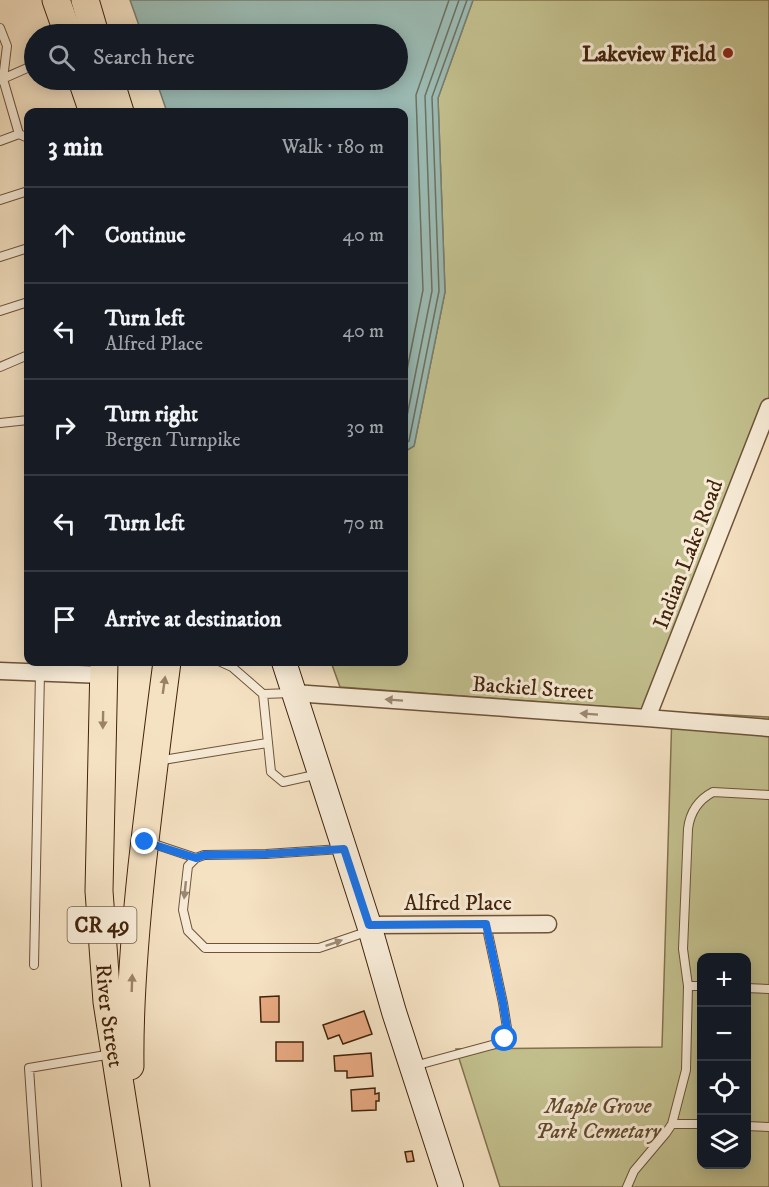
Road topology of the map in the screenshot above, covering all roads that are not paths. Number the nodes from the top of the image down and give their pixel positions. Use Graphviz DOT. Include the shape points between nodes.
graph roads {
  1 [pos="56,0"];
  2 [pos="85,0"];
  3 [pos="63,24"];
  4 [pos="92,24"];
  5 [pos="0,28"];
  6 [pos="24,70"];
  7 [pos="1,80"];
  8 [pos="85,90"];
  9 [pos="113,90"];
  10 [pos="92,108"];
  11 [pos="119,108"];
  12 [pos="19,134"];
  13 [pos="24,136"];
  14 [pos="0,141"];
  15 [pos="24,192"];
  16 [pos="0,200"];
  17 [pos="24,249"];
  18 [pos="0,257"];
  19 [pos="24,303"];
  20 [pos="0,311"];
  21 [pos="24,358"];
  22 [pos="0,367"];
  23 [pos="769,407"];
  24 [pos="24,420"];
  25 [pos="0,423"];
  26 [pos="166,666"];
  27 [pos="230,666"];
  28 [pos="285,666"];
  29 [pos="104,668"];
  30 [pos="0,671"];
  31 [pos="40,673"];
  32 [pos="294,693"];
  33 [pos="263,694"];
  34 [pos="647,718"];
  35 [pos="769,728"];
  36 [pos="267,743"];
  37 [pos="154,762"];
  38 [pos="320,774"];
  39 [pos="769,795"];
  40 [pos="145,842"];
  41 [pos="344,849"];
  42 [pos="196,858"];
  43 [pos="486,924"];
  44 [pos="548,924"];
  45 [pos="369,928"];
  46 [pos="34,965"];
  47 [pos="688,986"];
  48 [pos="697,986"];
  49 [pos="751,988"];
  50 [pos="769,989"];
  51 [pos="122,1048"];
  52 [pos="412,1067"];
  53 [pos="672,1124"];
  54 [pos="697,1124"];
  55 [pos="751,1126"];
  56 [pos="769,1127"];
  57 [pos="37,1187"];
  58 [pos="136,1187"];
  59 [pos="450,1187"];
  60 [pos="627,1187"];
  1 -- 3 [label="main road"];
  2 -- 4 [label="main road"];
  5 -- 7 [label="lane" via="7,46"];
  6 -- 7 [label="lane"];
  7 -- 12 [label="lane"];
  8 -- 10 [label="main road"];
  9 -- 11 [label="main road"];
  12 -- 13 [label="lane"];
  12 -- 14 [label="lane"];
  15 -- 16 [label="lane"];
  17 -- 18 [label="lane"];
  19 -- 20 [label="lane"];
  21 -- 22 [label="lane"];
  23 -- 34 [label="street, Indian Lake Road"];
  24 -- 25 [label="lane"];
  37 -- 26 [label="main road, River Street / CR 49, one-way"];
  27 -- 33 [label="lane"];
  28 -- 32 [label="main road"];
  29 -- 31 [label="street"];
  29 -- 51 [label="main road, River Street / CR 49, one-way" via="99,891 107,1002"];
  30 -- 31 [label="street"];
  31 -- 46 [label="lane"];
  32 -- 33 [label="lane"];
  34 -- 32 [label="street, Backiel Street, one-way"];
  32 -- 38 [label="main road"];
  33 -- 36 [label="lane"];
  34 -- 35 [label="street, Backiel Street"];
  36 -- 37 [label="lane"];
  36 -- 38 [label="lane" via="271,772 283,782"];
  37 -- 40 [label="main road, River Street / CR 49"];
  38 -- 41 [label="main road"];
  39 -- 47 [label="lane" via="713,792 691,815 683,949"];
  40 -- 42 [label="lane"];
  51 -- 40 [label="main road, River Street / CR 49, one-way"];
  41 -- 42 [label="lane"];
  41 -- 45 [label="main road"];
  42 -- 45 [label="lane, one-way" via="188,866 183,910 189,931 205,948 319,948"];
  43 -- 44 [label="street, Alfred Place"];
  43 -- 45 [label="street, Alfred Place"];
  43 -- 52 [label="lane" via="503,1003 505,1039"];
  45 -- 52 [label="main road"];
  47 -- 48 [label="lane"];
  47 -- 53 [label="lane" via="686,1070"];
  49 -- 50 [label="lane"];
  51 -- 57 [label="lane" via="29,1068"];
  51 -- 58 [label="main road, CR 49"];
  52 -- 59 [label="main road"];
  53 -- 54 [label="lane"];
  53 -- 60 [label="lane" via="634,1171"];
  55 -- 56 [label="lane"];
}
